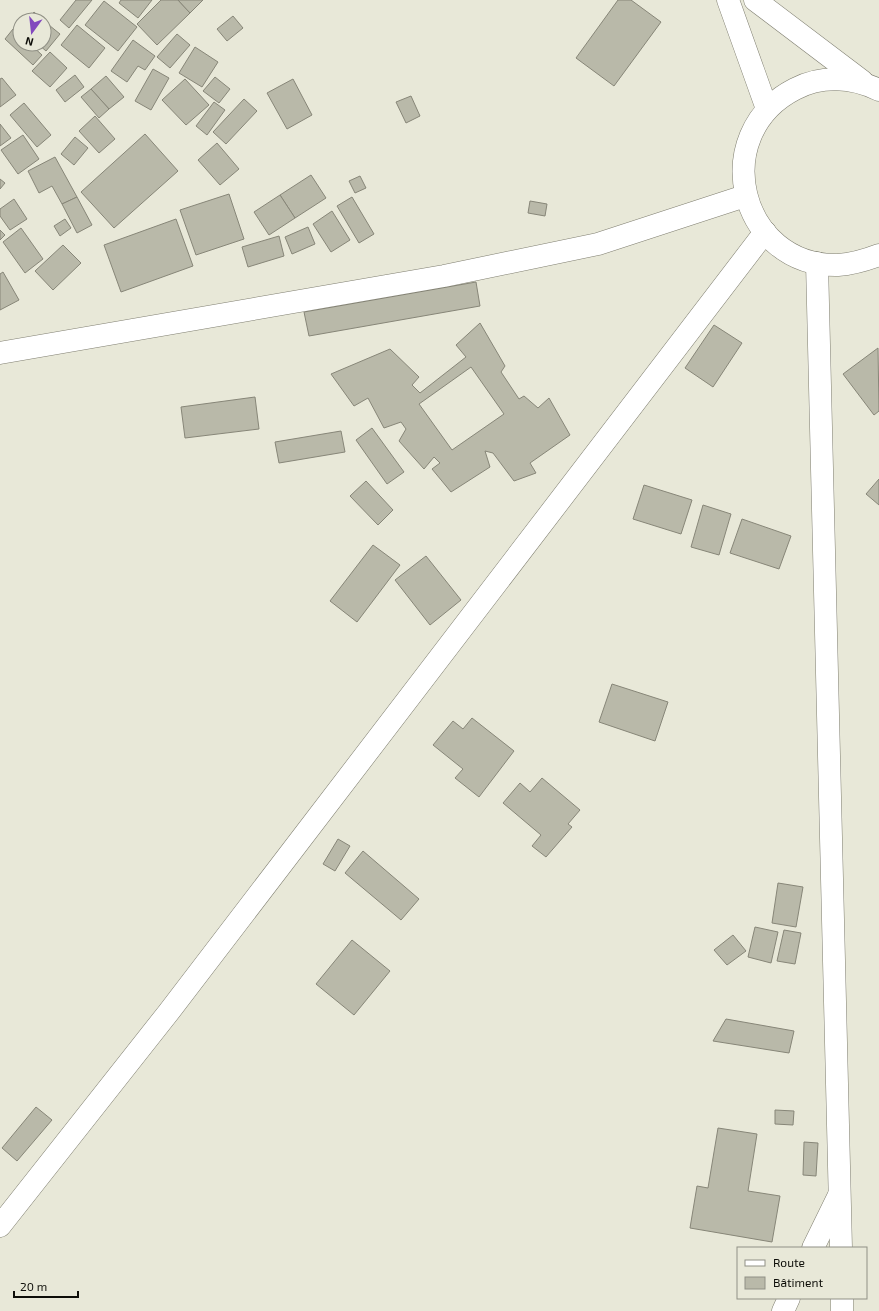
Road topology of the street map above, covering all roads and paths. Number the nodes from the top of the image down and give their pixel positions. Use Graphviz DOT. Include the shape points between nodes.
graph roads {
  1 [pos="728,0"];
  2 [pos="755,0"];
  3 [pos="872,87"];
  4 [pos="767,109"];
  5 [pos="745,196"];
  6 [pos="765,232"];
  7 [pos="879,255"];
  8 [pos="817,263"];
  9 [pos="0,353"];
  10 [pos="840,1192"];
  11 [pos="0,1226"];
  12 [pos="813,1247"];
  13 [pos="841,1247"];
  14 [pos="789,1299"];
  15 [pos="842,1299"];
  16 [pos="783,1311"];
  17 [pos="842,1311"];
  1 -- 4 [label="street"];
  2 -- 3 [label="street"];
  3 -- 4 [label="street" via="844,79 822,80 802,85"];
  4 -- 5 [label="street" via="753,128 745,150 742,173"];
  5 -- 6 [label="street" via="753,215"];
  5 -- 9 [label="street" via="598,244 444,276"];
  6 -- 8 [label="street" via="780,246 798,257"];
  6 -- 11 [label="street" via="168,1013"];
  7 -- 8 [label="street" via="859,262 838,265"];
  8 -- 10 [label="street"];
  10 -- 12 [label="street"];
  10 -- 13 [label="street"];
  14 -- 16 [label="street"];
  15 -- 17 [label="street"];
}
